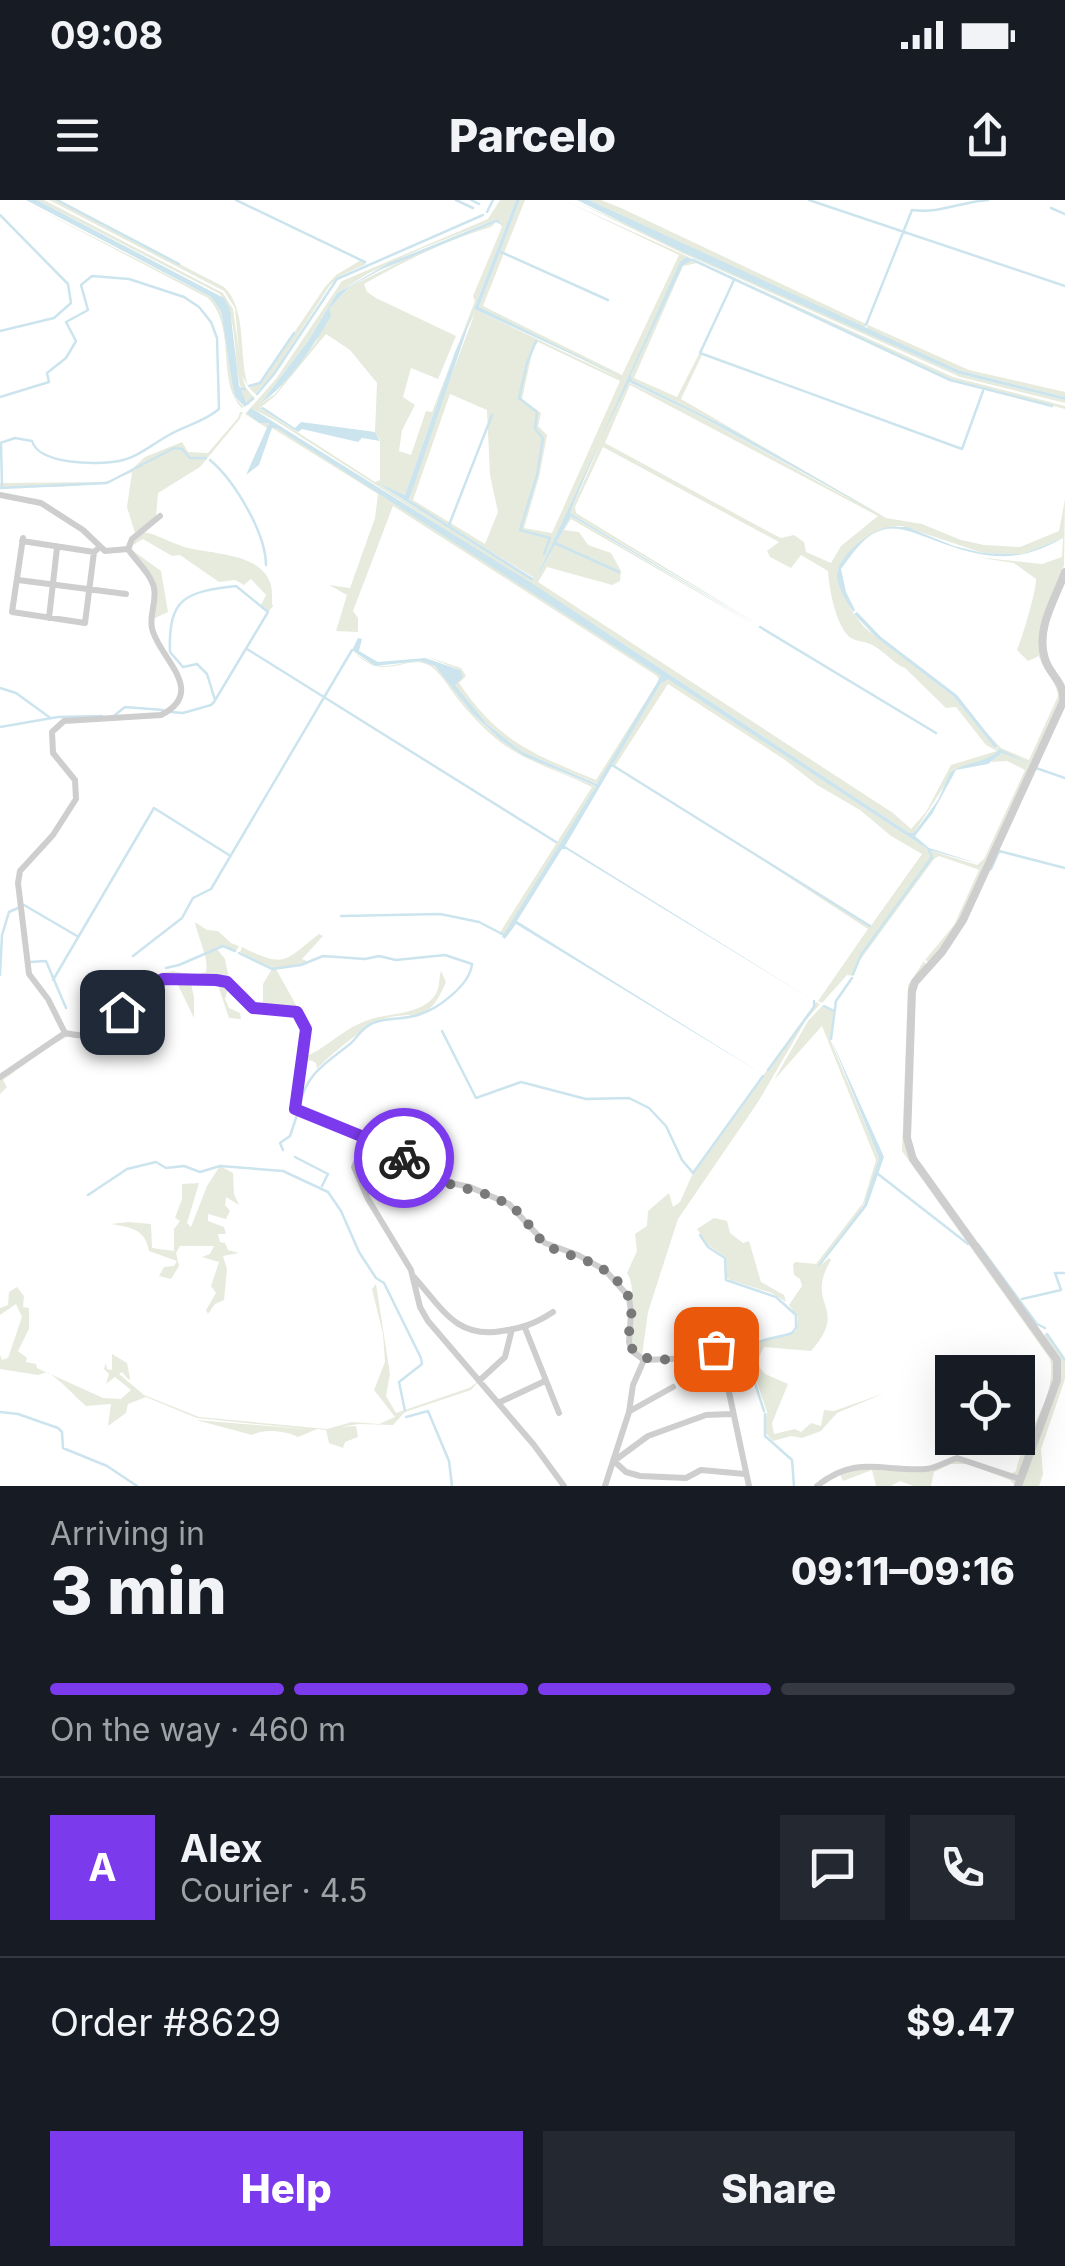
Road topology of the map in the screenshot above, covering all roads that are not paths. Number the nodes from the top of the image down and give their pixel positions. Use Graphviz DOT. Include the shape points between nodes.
graph roads {
  1 [pos="0,495"];
  2 [pos="160,516"];
  3 [pos="57,548"];
  4 [pos="97,549"];
  5 [pos="128,549"];
  6 [pos="1065,572"];
  7 [pos="18,580"];
  8 [pos="52,584"];
  9 [pos="89,589"];
  10 [pos="126,594"];
  11 [pos="49,618"];
  12 [pos="65,1033"];
  13 [pos="0,1077"];
  14 [pos="367,1139"];
  15 [pos="414,1276"];
  16 [pos="553,1312"];
  17 [pos="524,1328"];
  18 [pos="512,1329"];
  19 [pos="644,1360"];
  20 [pos="480,1380"];
  21 [pos="545,1381"];
  22 [pos="673,1388"];
  23 [pos="498,1403"];
  24 [pos="629,1412"];
  25 [pos="560,1414"];
  26 [pos="732,1414"];
  27 [pos="614,1460"];
  28 [pos="745,1474"];
  29 [pos="1019,1482"];
  30 [pos="564,1486"];
  31 [pos="605,1486"];
  32 [pos="749,1486"];
  33 [pos="817,1486"];
  1 -- 4 [label="street" via="41,502 84,530"];
  2 -- 5 [label="street"];
  3 -- 4 [label="street"];
  3 -- 7 [label="street" via="22,540"];
  3 -- 8 [label="street"];
  4 -- 5 [label="street"];
  4 -- 9 [label="street"];
  5 -- 12 [label="street" via="154,589 152,630 181,686 172,708 161,715 64,721 52,732 54,753 75,780 76,800 20,871 18,883 29,974"];
  6 -- 29 [label="street" via="1047,613 1043,644 1063,702 963,920 915,982 908,1068 912,1159 1057,1360 1057,1380"];
  7 -- 8 [label="street"];
  7 -- 11 [label="street" via="12,612"];
  8 -- 9 [label="street"];
  8 -- 11 [label="street"];
  9 -- 10 [label="street"];
  9 -- 11 [label="street" via="85,623"];
  12 -- 13 [label="street"];
  12 -- 14 [label="street" via="116,1028 124,1007 163,979 227,982 253,1008 302,1016 295,1109"];
  14 -- 15 [label="street" via="354,1166"];
  14 -- 19 [label="street" via="393,1149 427,1178 509,1204 544,1243 605,1270 628,1296 632,1351"];
  15 -- 18 [label="street" via="466,1330"];
  15 -- 20 [label="street" via="428,1321"];
  16 -- 17 [label="street"];
  17 -- 18 [label="street"];
  17 -- 21 [label="street"];
  18 -- 20 [label="street" via="505,1357"];
  19 -- 24 [label="street"];
  19 -- 26 [label="street" via="720,1350"];
  20 -- 23 [label="street"];
  21 -- 23 [label="street"];
  21 -- 25 [label="street"];
  22 -- 24 [label="street"];
  23 -- 30 [label="street"];
  24 -- 27 [label="street"];
  26 -- 27 [label="street" via="648,1436"];
  26 -- 28 [label="street"];
  27 -- 28 [label="street" via="640,1476"];
  27 -- 31 [label="street"];
  28 -- 32 [label="street"];
  29 -- 33 [label="street" via="957,1458 928,1469 858,1466"];
}
